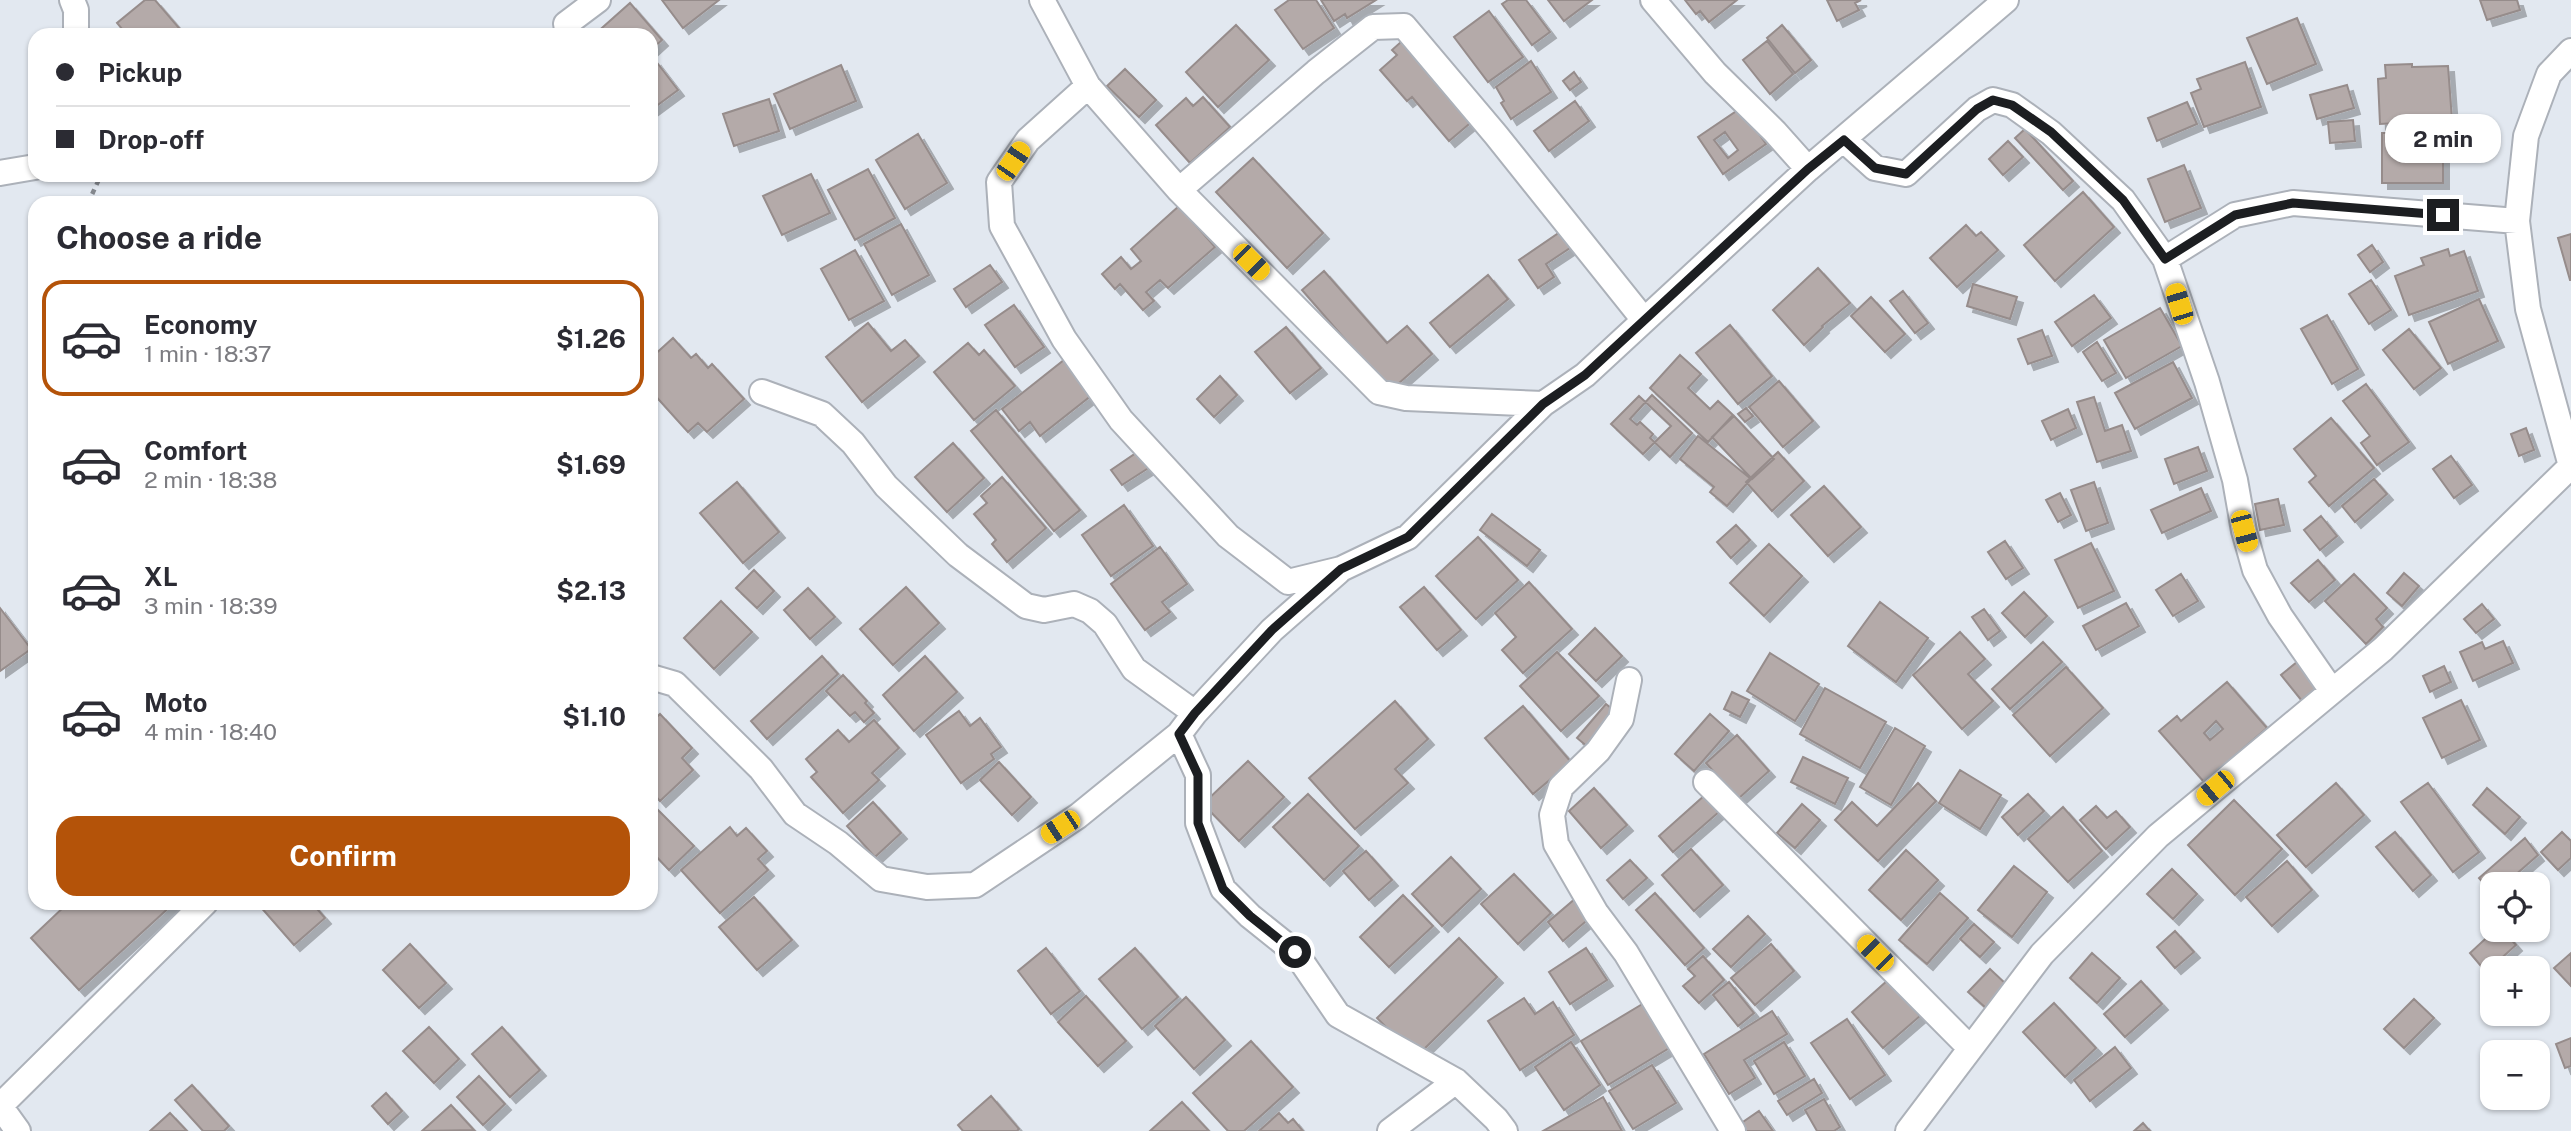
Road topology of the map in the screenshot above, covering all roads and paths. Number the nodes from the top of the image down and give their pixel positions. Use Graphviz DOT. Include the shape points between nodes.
graph roads {
  1 [pos="72,0"];
  2 [pos="598,0"];
  3 [pos="1042,0"];
  4 [pos="1653,0"];
  5 [pos="2006,0"];
  6 [pos="566,24"];
  7 [pos="76,28"];
  8 [pos="2571,51"];
  9 [pos="1088,86"];
  10 [pos="1844,140"];
  11 [pos="28,168"];
  12 [pos="1808,169"];
  13 [pos="0,173"];
  14 [pos="1180,190"];
  15 [pos="2517,221"];
  16 [pos="2165,259"];
  17 [pos="1644,320"];
  18 [pos="762,392"];
  19 [pos="1543,404"];
  20 [pos="2571,466"];
  21 [pos="1341,569"];
  22 [pos="658,679"];
  23 [pos="1629,680"];
  24 [pos="2332,691"];
  25 [pos="1195,713"];
  26 [pos="1179,734"];
  27 [pos="1706,782"];
  28 [pos="198,910"];
  29 [pos="1970,1048"];
  30 [pos="1456,1081"];
  31 [pos="0,1106"];
  32 [pos="18,1131"];
  33 [pos="1390,1131"];
  34 [pos="1505,1131"];
  35 [pos="1733,1131"];
  36 [pos="1908,1131"];
  1 -- 7 [label="street"];
  2 -- 6 [label="street"];
  3 -- 9 [label="street"];
  4 -- 12 [label="street" via="1715,73"];
  5 -- 10 [label="street"];
  8 -- 15 [label="street" via="2549,74 2526,136"];
  9 -- 14 [label="street"];
  9 -- 21 [label="street" via="1028,140 999,182 1002,226 1064,339 1121,420 1228,536 1288,582"];
  10 -- 12 [label="street"];
  10 -- 16 [label="street" via="1875,168 1906,174 1977,109 1993,100 2012,105 2051,132 2123,200"];
  11 -- 13 [label="street"];
  12 -- 17 [label="street"];
  14 -- 17 [label="street" via="1373,27 1404,26"];
  14 -- 19 [label="street" via="1379,392 1431,400"];
  15 -- 16 [label="street" via="2293,203 2235,215"];
  15 -- 20 [label="street" via="2528,309"];
  16 -- 24 [label="street" via="2214,406 2255,570 2280,616"];
  17 -- 19 [label="street" via="1585,375"];
  18 -- 25 [label="street" via="821,414 957,555 1026,606 1044,610 1074,604 1090,611 1105,624 1134,669"];
  19 -- 21 [label="street" via="1408,537"];
  20 -- 24 [label="street" via="2383,649"];
  21 -- 25 [label="street" via="1272,630"];
  22 -- 26 [label="street" via="675,684 761,769 795,814 881,879 927,887 975,885 1078,816"];
  23 -- 35 [label="street" via="1621,719 1598,751 1562,787 1552,815 1556,844"];
  24 -- 29 [label="street" via="2158,836 2042,954"];
  25 -- 26 [label="street"];
  26 -- 30 [label="street" via="1198,775 1198,823 1223,889 1295,952 1338,1015"];
  27 -- 29 [label="street"];
  28 -- 31 [label="street"];
  29 -- 36 [label="street"];
  30 -- 33 [label="street"];
  30 -- 34 [label="street"];
  31 -- 32 [label="street"];
}
